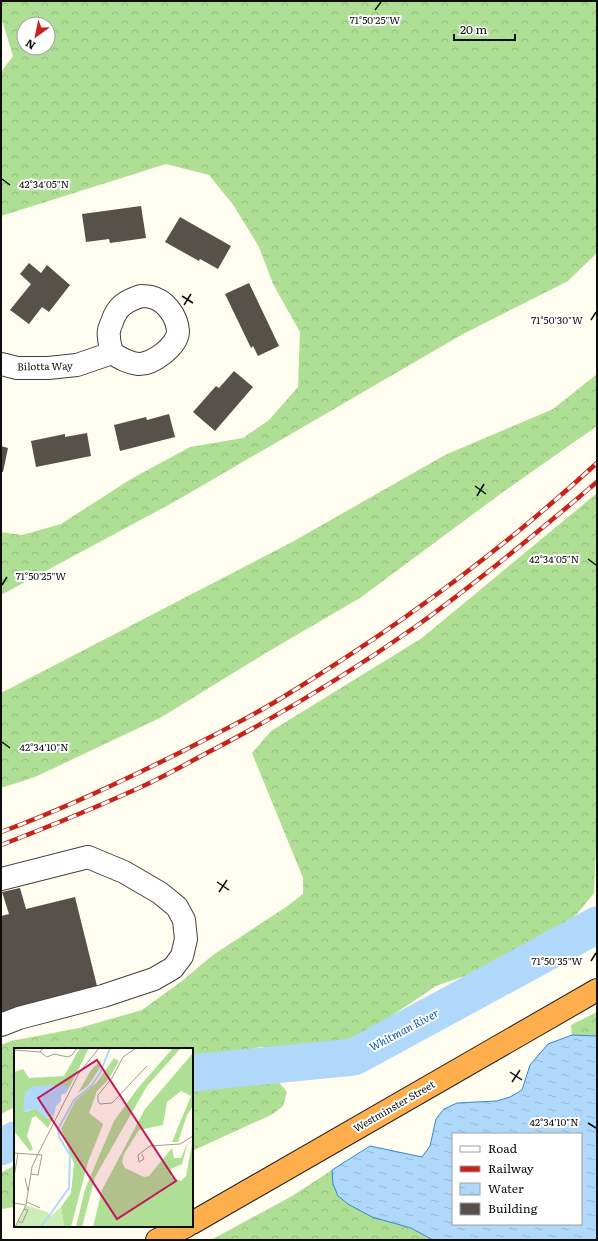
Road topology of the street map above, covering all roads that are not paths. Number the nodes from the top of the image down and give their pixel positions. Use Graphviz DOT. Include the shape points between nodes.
graph roads {
  1 [pos="112,353"];
  2 [pos="1,364"];
  3 [pos="1,879"];
  4 [pos="597,990"];
  5 [pos="1,1025"];
  6 [pos="193,1222"];
  7 [pos="185,1227"];
  8 [pos="157,1240"];
  1 -- 2 [label="street, Bilotta Way" via="77,365 48,368 17,368"];
  3 -- 5 [label="street" via="88,857 124,872 178,907 184,920 186,939 182,956 173,968 154,979"];
  4 -- 6 [label="highway, Westminster Street"];
  7 -- 8 [label="highway"];
}
